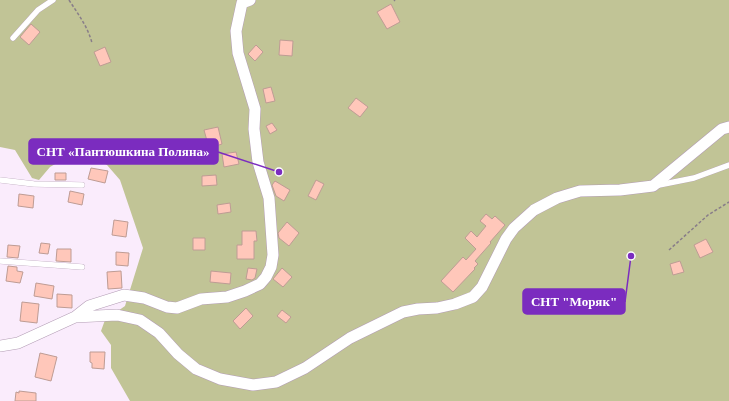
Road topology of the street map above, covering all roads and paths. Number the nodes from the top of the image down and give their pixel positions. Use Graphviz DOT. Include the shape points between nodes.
graph roads {
  1 [pos="53,0"];
  2 [pos="69,0"];
  3 [pos="244,1"];
  4 [pos="12,38"];
  5 [pos="92,44"];
  6 [pos="729,127"];
  7 [pos="729,164"];
  8 [pos="0,180"];
  9 [pos="82,185"];
  10 [pos="653,186"];
  11 [pos="729,202"];
  12 [pos="669,250"];
  13 [pos="0,261"];
  14 [pos="82,268"];
  15 [pos="75,317"];
  16 [pos="0,346"];
  1 -- 4 [label="lane" via="38,10"];
  2 -- 5 [label="path" via="84,22"];
  3 -- 15 [label="street" via="236,31 238,53 255,110 254,129 258,162 269,198 273,255 266,277 260,284 245,291 227,297 201,299 177,308 124,295 89,306"];
  6 -- 10 [label="street" via="722,129"];
  7 -- 10 [label="lane" via="694,178"];
  8 -- 9 [label="lane"];
  10 -- 15 [label="street" via="580,191 557,198 534,210 514,228 474,297 443,307 403,312 350,338 305,368 276,382 253,385 220,379 196,369 159,333 140,320 117,315"];
  11 -- 12 [label="path" via="708,215"];
  13 -- 14 [label="lane"];
  15 -- 16 [label="street" via="18,343"];
}
